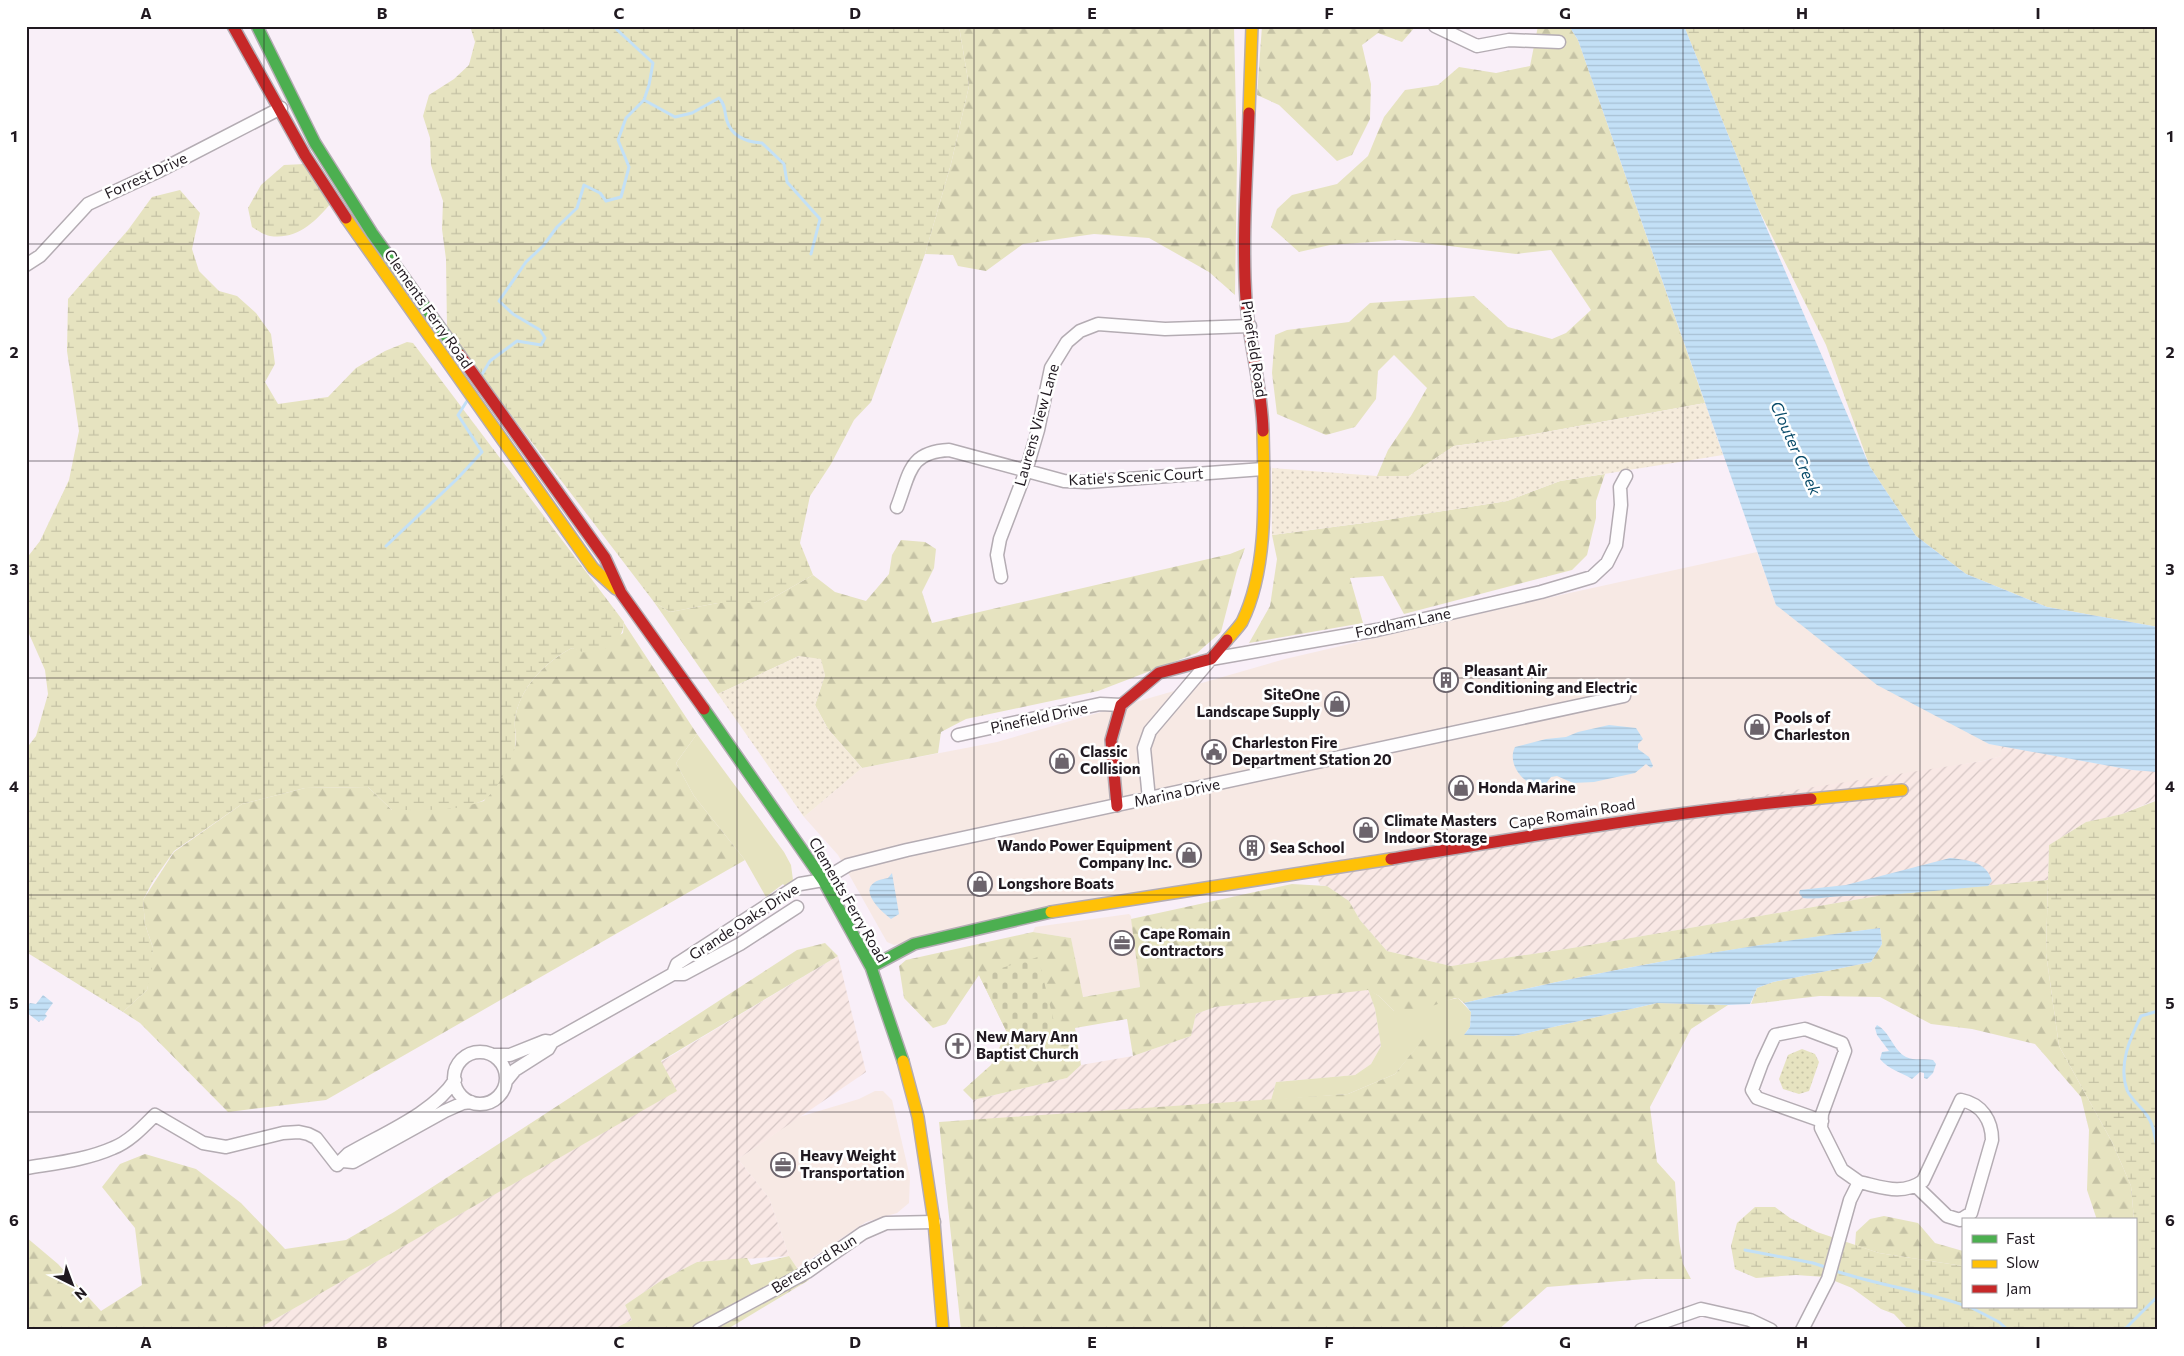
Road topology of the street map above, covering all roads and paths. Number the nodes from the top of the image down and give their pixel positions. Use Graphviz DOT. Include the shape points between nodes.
graph roads {
  1 [pos="233,26"];
  2 [pos="257,26"];
  3 [pos="1252,26"];
  4 [pos="1435,26"];
  5 [pos="1559,42"];
  6 [pos="280,108"];
  7 [pos="26,265"];
  8 [pos="1250,326"];
  9 [pos="1263,469"];
  10 [pos="1026,471"];
  11 [pos="1626,476"];
  12 [pos="897,507"];
  13 [pos="1001,577"];
  14 [pos="621,593"];
  15 [pos="1211,659"];
  16 [pos="1624,696"];
  17 [pos="1121,705"];
  18 [pos="958,735"];
  19 [pos="1902,790"];
  20 [pos="1150,799"];
  21 [pos="1117,806"];
  22 [pos="823,880"];
  23 [pos="797,907"];
  24 [pos="871,967"];
  25 [pos="673,974"];
  26 [pos="552,1042"];
  27 [pos="494,1055"];
  28 [pos="455,1080"];
  29 [pos="506,1081"];
  30 [pos="471,1102"];
  31 [pos="1822,1121"];
  32 [pos="343,1161"];
  33 [pos="26,1168"];
  34 [pos="1859,1182"];
  35 [pos="1916,1186"];
  36 [pos="1963,1218"];
  37 [pos="1962,1219"];
  38 [pos="934,1222"];
  39 [pos="1666,1326"];
  40 [pos="699,1330"];
  41 [pos="943,1330"];
  42 [pos="1640,1330"];
  43 [pos="1771,1330"];
  44 [pos="1802,1330"];
  1 -- 6 [label="main road, Clements Ferry Road"];
  2 -- 14 [label="main road, Clements Ferry Road" via="315,143 372,233 605,558"];
  3 -- 8 [label="main road, Pinefield Road" via="1245,237 1246,301"];
  4 -- 5 [label="street" via="1477,46 1509,40"];
  6 -- 7 [label="street, Forrest Drive" via="88,204 40,256"];
  6 -- 14 [label="main road, Clements Ferry Road" via="338,206 454,372 593,568"];
  8 -- 9 [label="main road, Pinefield Road" via="1262,405"];
  8 -- 10 [label="street, Laurens View Lane" via="1165,330 1098,324 1080,331 1066,342 1051,368"];
  9 -- 10 [label="street, Katie's Scenic Court" via="1087,482 1064,481"];
  9 -- 15 [label="main road, Pinefield Road" via="1262,534 1254,589 1241,622"];
  10 -- 12 [label="street, Katie's Scenic Court" via="949,450 928,452 914,463"];
  10 -- 13 [label="street, Laurens View Lane" via="1000,539 997,555"];
  11 -- 15 [label="street, Fordham Lane" via="1620,487 1616,545 1607,564 1592,577 1378,630"];
  14 -- 22 [label="main road, Clements Ferry Road"];
  15 -- 17 [label="main road" via="1159,674"];
  15 -- 20 [label="street, Pinefield Road" via="1150,731 1144,748"];
  16 -- 20 [label="street, Marina Drive"];
  17 -- 18 [label="street, Pinefield Drive" via="1100,704"];
  17 -- 21 [label="main road" via="1111,740"];
  19 -- 24 [label="main road, Cape Romain Road" via="1753,804 1611,823 1039,914 914,944"];
  20 -- 21 [label="street, Marina Drive"];
  21 -- 22 [label="street, Marina Drive" via="906,850 848,865"];
  22 -- 24 [label="main road, Clements Ferry Road"];
  22 -- 25 [label="street, Grande Oaks Drive" via="800,884 678,964"];
  23 -- 25 [label="street, Grande Oaks Drive" via="740,944 684,974"];
  24 -- 38 [label="main road, Clements Ferry Road" via="900,1049 918,1117"];
  25 -- 26 [label="street, Grande Oaks Drive"];
  26 -- 27 [label="street, Grande Oaks Drive" via="545,1040 510,1055"];
  26 -- 29 [label="street, Grande Oaks Drive" via="548,1049 515,1070"];
  27 -- 28 [label="street, Grande Oaks Drive" via="468,1054 456,1067"];
  27 -- 29 [label="street" via="505,1068"];
  28 -- 30 [label="street" via="458,1092"];
  28 -- 32 [label="street, Grande Oaks Drive" via="432,1105 348,1154"];
  29 -- 30 [label="street, Grande Oaks Drive" via="496,1099 480,1104"];
  30 -- 32 [label="street, Grande Oaks Drive" via="445,1111 353,1162"];
  31 -- 31 [label="street" via="1845,1051 1842,1043 1805,1029 1775,1034 1752,1090 1757,1098"];
  31 -- 34 [label="street" via="1821,1128 1842,1170"];
  32 -- 33 [label="street" via="337,1165 316,1138 300,1132 226,1147 203,1143 156,1115 115,1148"];
  34 -- 35 [label="street" via="1897,1190"];
  34 -- 44 [label="street" via="1850,1200 1828,1278"];
  35 -- 36 [label="street" via="1923,1181 1961,1100 1979,1108 1992,1129 1992,1140 1971,1213"];
  35 -- 37 [label="street" via="1947,1216"];
  38 -- 40 [label="street, Beresford Run" via="886,1223 863,1233 807,1272"];
  38 -- 41 [label="main road, Clements Ferry Road"];
  39 -- 42 [label="street"];
  39 -- 43 [label="street" via="1701,1309 1750,1320"];
}
